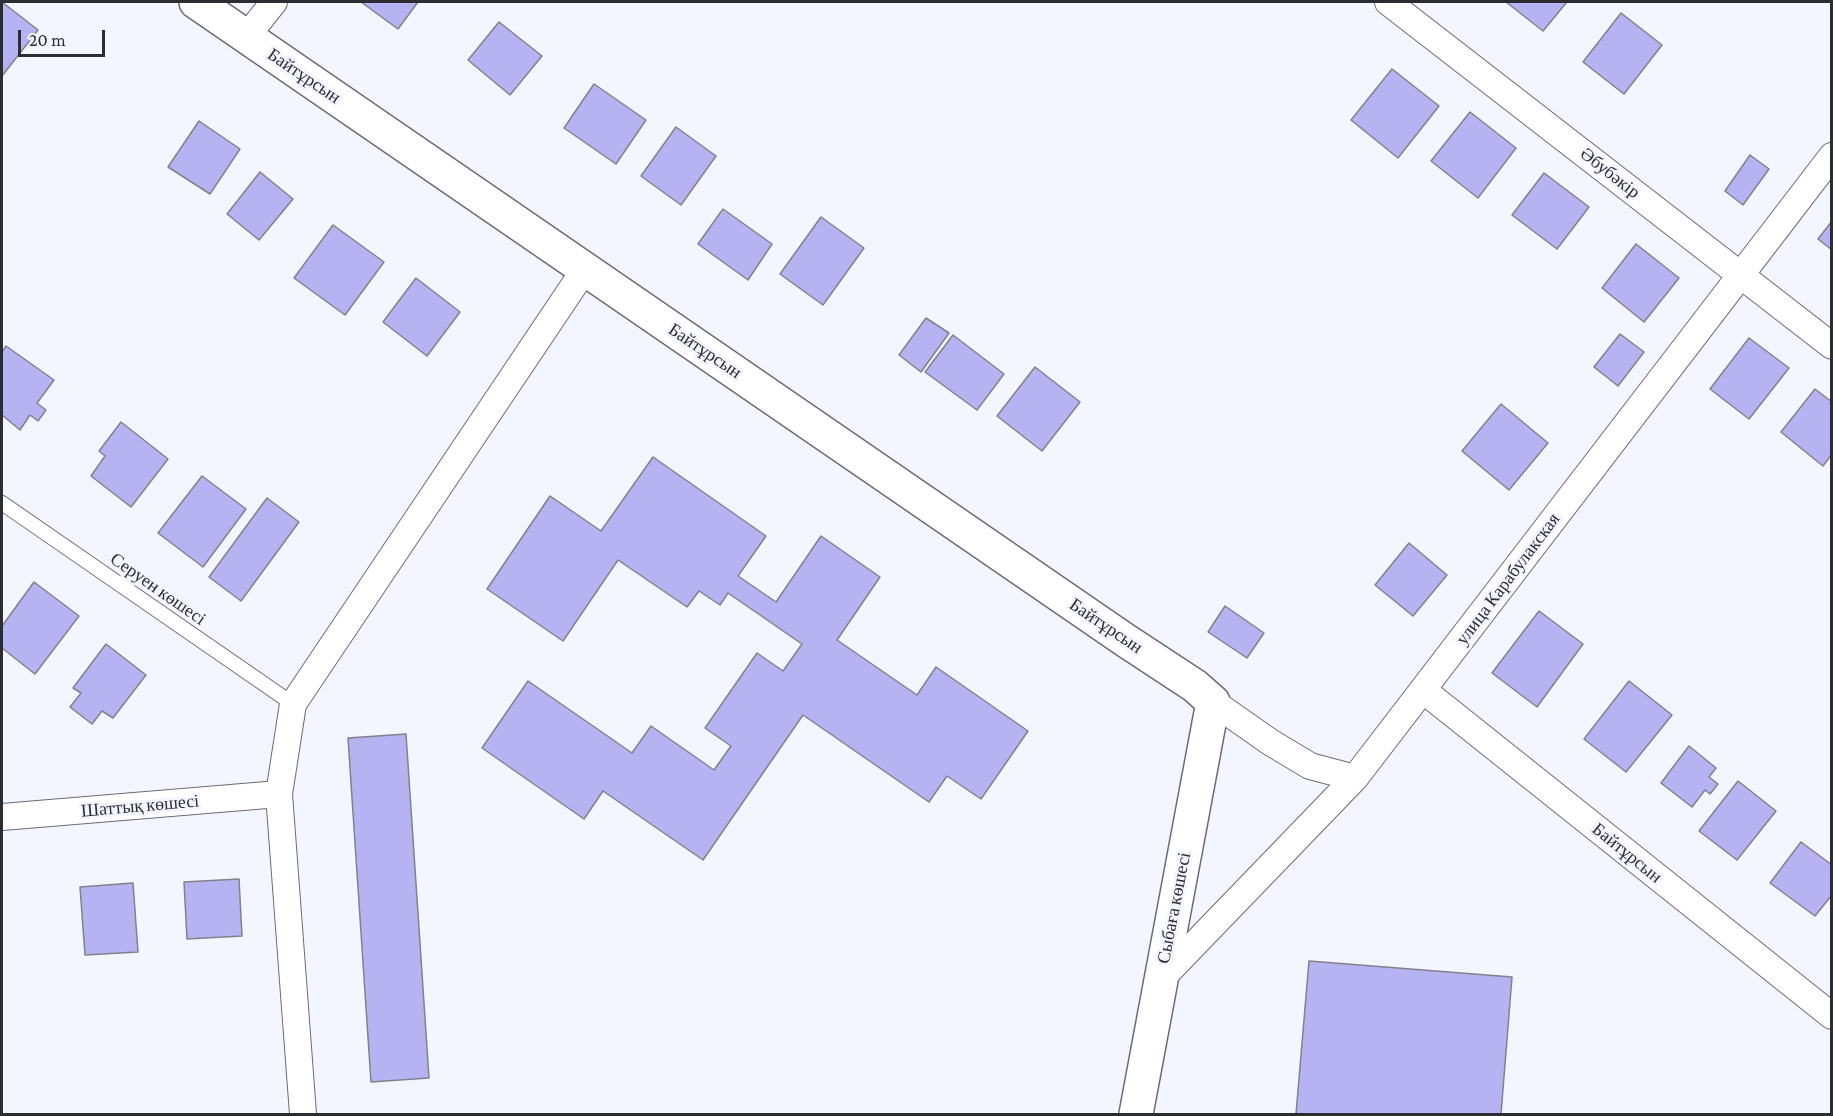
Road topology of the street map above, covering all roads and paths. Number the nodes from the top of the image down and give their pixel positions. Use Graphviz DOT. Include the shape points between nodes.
graph roads {
  1 [pos="196,2"];
  2 [pos="274,2"];
  3 [pos="1389,2"];
  4 [pos="247,36"];
  5 [pos="1832,156"];
  6 [pos="585,269"];
  7 [pos="1740,273"];
  8 [pos="1832,346"];
  9 [pos="2,503"];
  10 [pos="1423,690"];
  11 [pos="1213,702"];
  12 [pos="293,704"];
  13 [pos="1355,778"];
  14 [pos="279,794"];
  15 [pos="2,817"];
  16 [pos="1160,980"];
  17 [pos="1832,1016"];
  18 [pos="303,1114"];
  19 [pos="1136,1114"];
  1 -- 4 [label="street, Байтұрсын"];
  2 -- 4 [label="street"];
  3 -- 7 [label="street, Әбубәкір"];
  4 -- 6 [label="street, Байтұрсын"];
  5 -- 7 [label="street, улица Карабулакская"];
  6 -- 11 [label="street, Байтұрсын"];
  6 -- 12 [label="street"];
  7 -- 8 [label="street, Әбубәкір"];
  7 -- 10 [label="street, улица Карабулакская"];
  9 -- 12 [label="lane, Серуен көшесі"];
  10 -- 13 [label="street, улица Карабулакская"];
  10 -- 17 [label="street, Байтұрсын"];
  11 -- 13 [label="street" via="1311,766"];
  11 -- 16 [label="street, Сыбаға көшесі"];
  12 -- 14 [label="street"];
  13 -- 16 [label="street, улица Карабулакская"];
  14 -- 15 [label="street, Шаттық көшесі"];
  14 -- 18 [label="street"];
  16 -- 19 [label="street, Сыбаға көшесі"];
}
